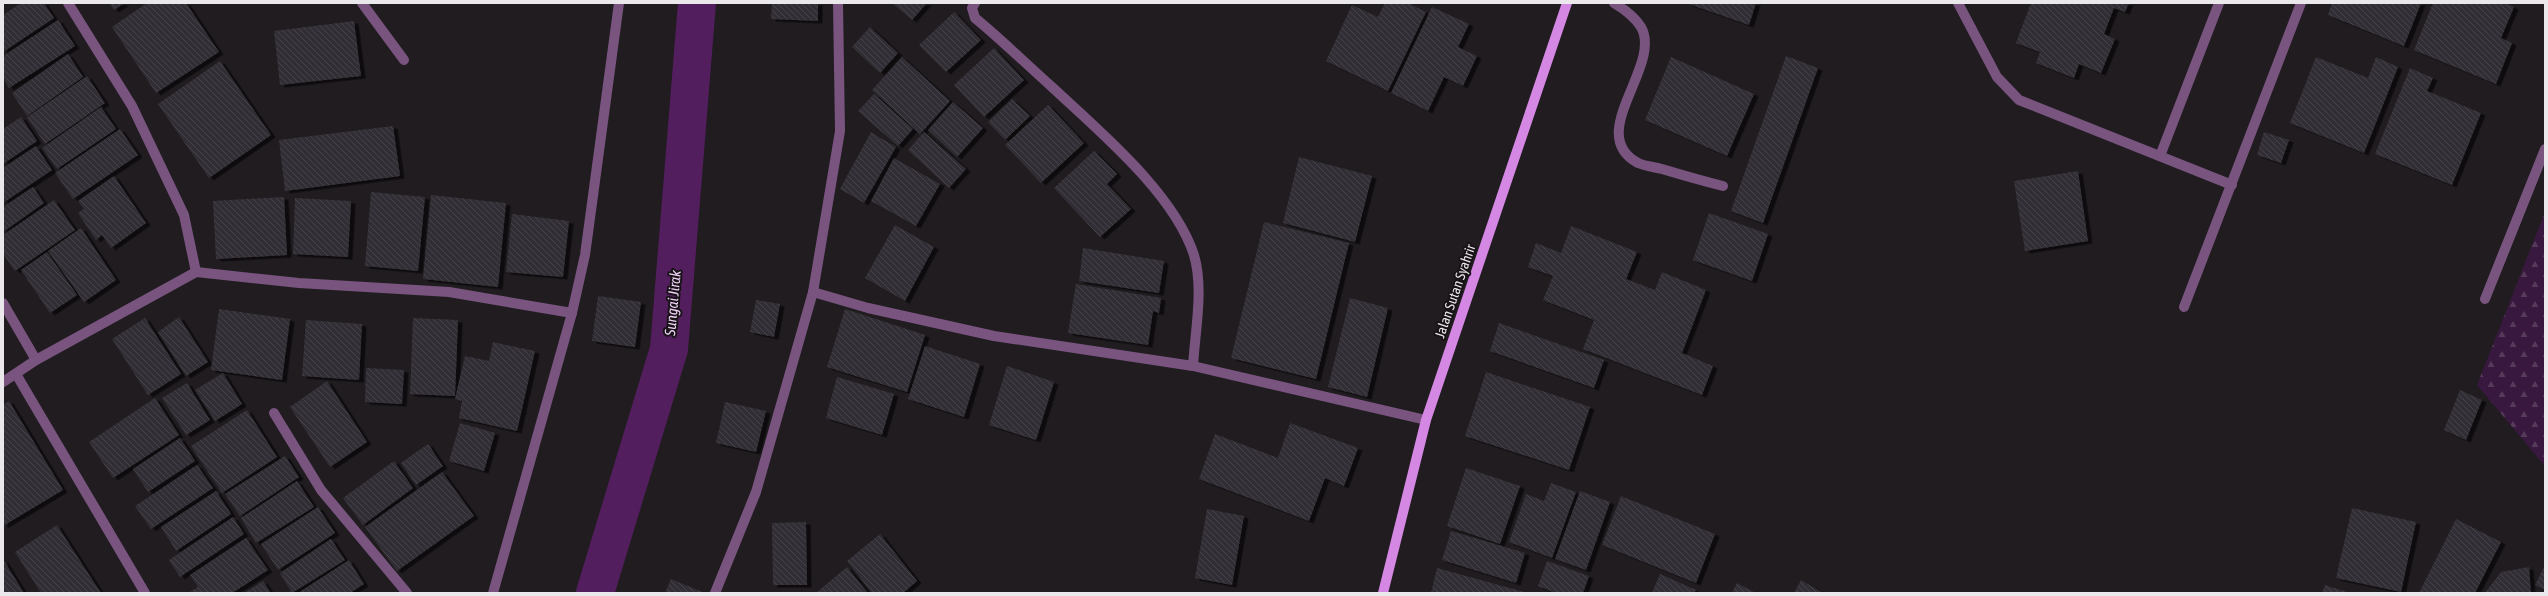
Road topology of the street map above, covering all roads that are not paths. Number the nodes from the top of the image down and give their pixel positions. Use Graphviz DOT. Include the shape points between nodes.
graph roads {
  1 [pos="68,3"];
  2 [pos="362,3"];
  3 [pos="619,3"];
  4 [pos="838,3"];
  5 [pos="975,3"];
  6 [pos="1567,3"];
  7 [pos="1614,3"];
  8 [pos="1958,3"];
  9 [pos="2219,3"];
  10 [pos="2301,3"];
  11 [pos="404,60"];
  12 [pos="2545,149"];
  13 [pos="2160,156"];
  14 [pos="2232,185"];
  15 [pos="1723,186"];
  16 [pos="196,272"];
  17 [pos="813,292"];
  18 [pos="2484,299"];
  19 [pos="3,303"];
  20 [pos="2184,307"];
  21 [pos="572,313"];
  22 [pos="36,360"];
  23 [pos="1193,366"];
  24 [pos="16,374"];
  25 [pos="3,382"];
  26 [pos="274,414"];
  27 [pos="1426,420"];
  28 [pos="145,593"];
  29 [pos="407,593"];
  30 [pos="493,593"];
  31 [pos="714,593"];
  32 [pos="1383,593"];
  1 -- 16 [label="street" via="135,113 184,215"];
  2 -- 11 [label="street"];
  3 -- 21 [label="street" via="584,255"];
  4 -- 17 [label="street" via="840,131"];
  5 -- 23 [label="street" via="972,8 975,18 1099,131 1167,202 1184,230 1194,256 1198,278"];
  6 -- 27 [label="main road, Jalan Sutan Syahrir"];
  7 -- 15 [label="street" via="1628,11 1641,28 1645,50 1620,125 1618,136 1624,151 1638,163"];
  8 -- 13 [label="street" via="1997,77 2018,100"];
  9 -- 13 [label="street"];
  10 -- 14 [label="street"];
  12 -- 18 [label="street"];
  13 -- 14 [label="street"];
  14 -- 20 [label="street"];
  16 -- 21 [label="street" via="298,283 449,292"];
  16 -- 22 [label="street"];
  17 -- 23 [label="street" via="868,308 994,336"];
  17 -- 31 [label="street" via="756,492"];
  19 -- 22 [label="street"];
  21 -- 30 [label="street"];
  22 -- 24 [label="street"];
  23 -- 27 [label="street"];
  24 -- 25 [label="street"];
  24 -- 28 [label="street"];
  26 -- 29 [label="street" via="321,490"];
  27 -- 32 [label="main road, Jalan Sutan Syahrir"];
}
